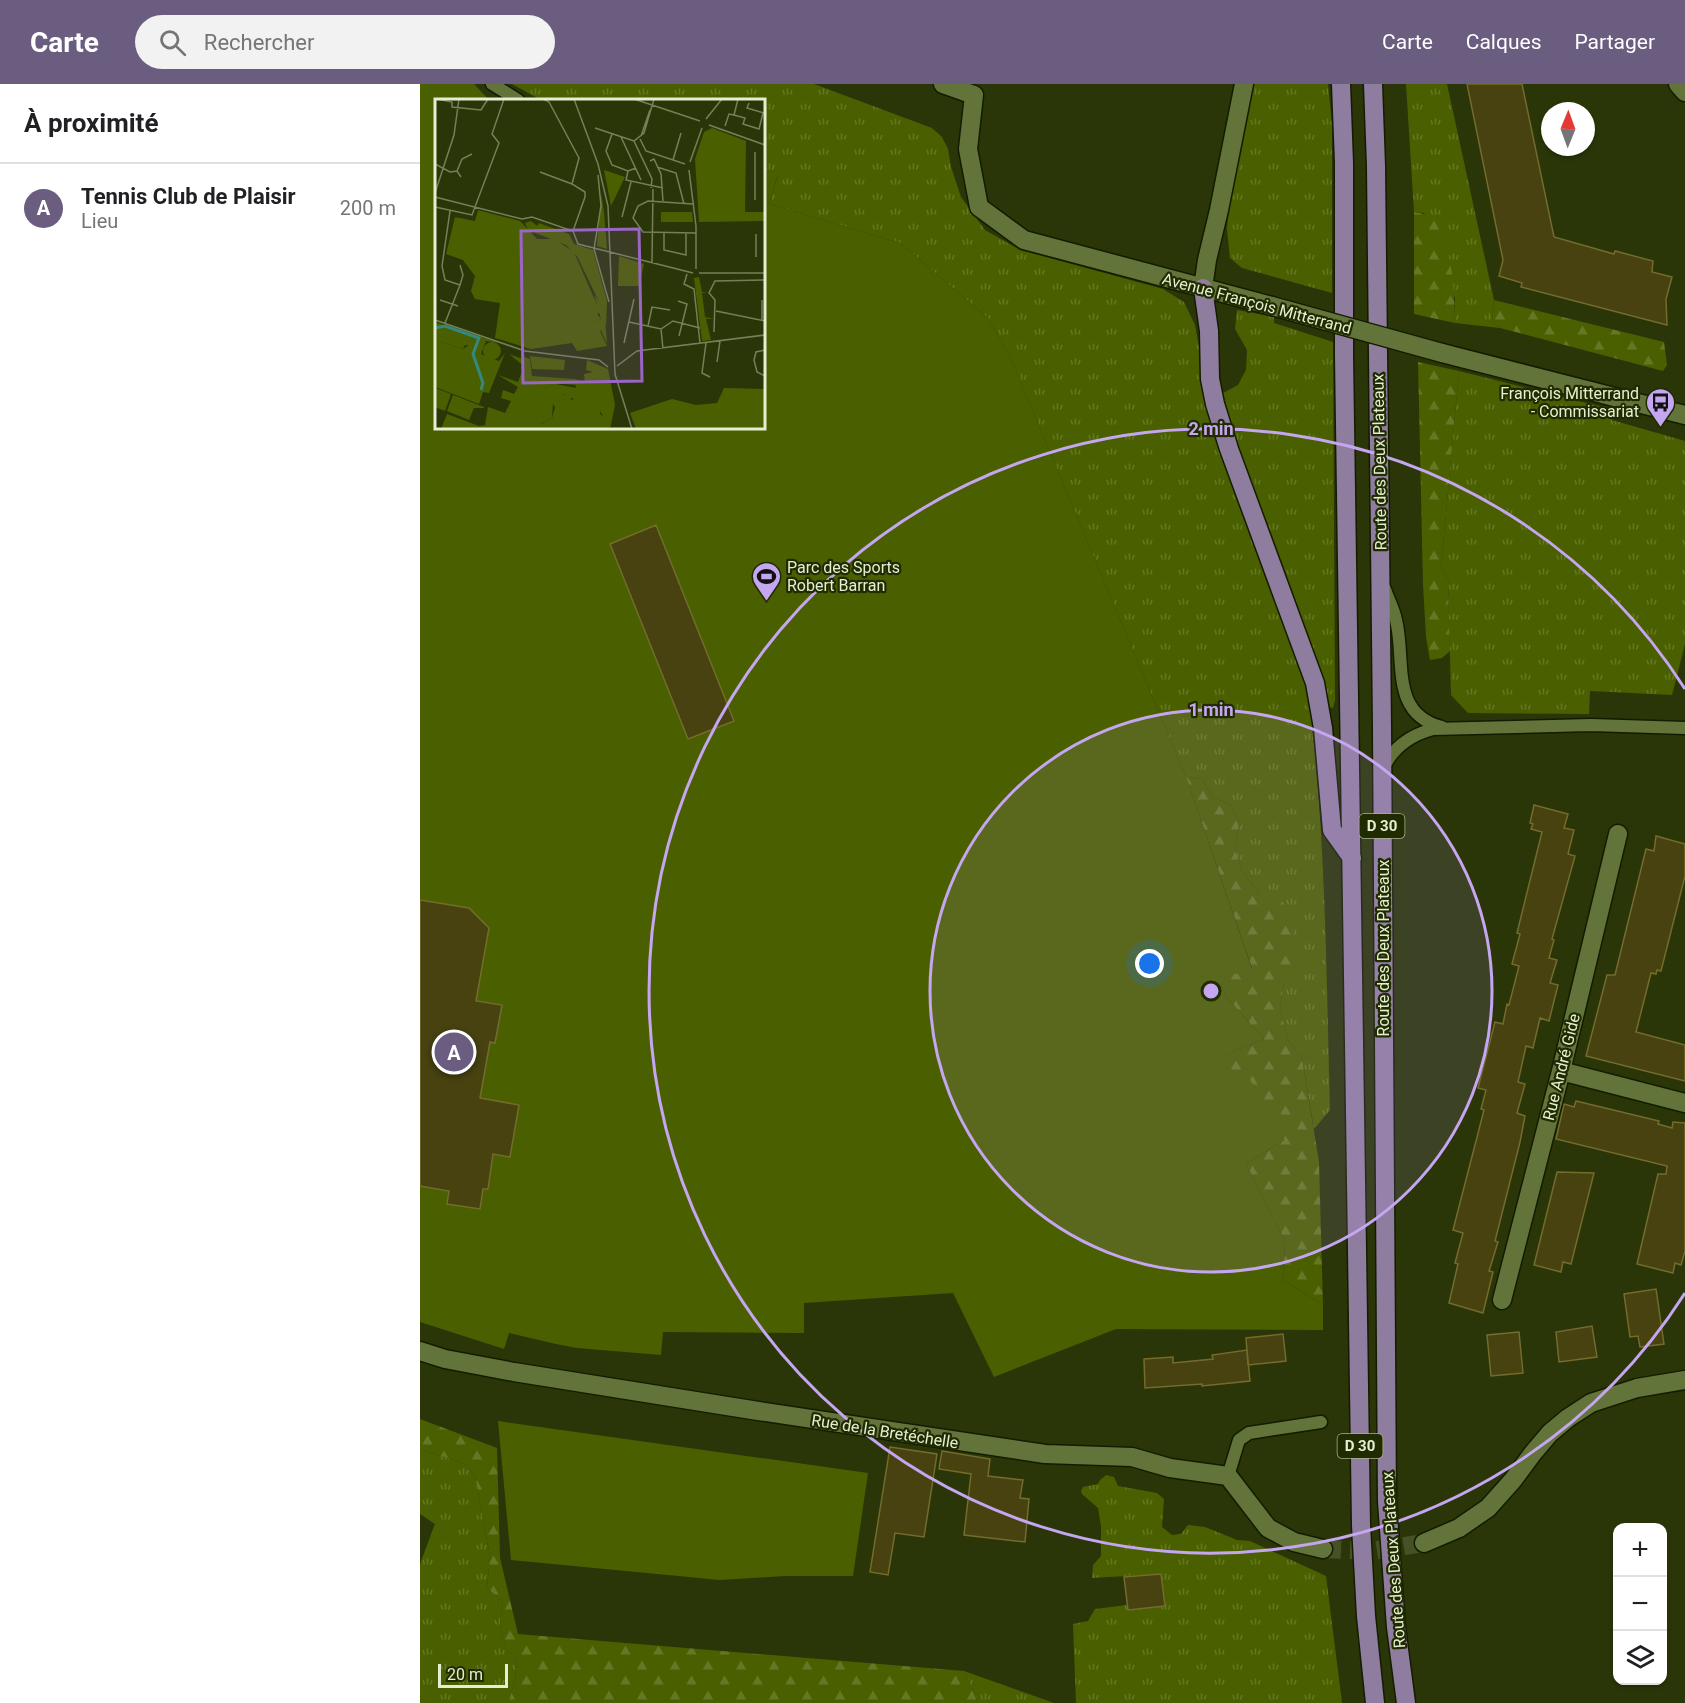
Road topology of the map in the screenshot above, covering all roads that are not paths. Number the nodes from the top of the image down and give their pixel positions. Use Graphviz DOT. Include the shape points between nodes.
graph roads {
  1 [pos="492,84"];
  2 [pos="943,84"];
  3 [pos="1244,84"];
  4 [pos="1341,84"];
  5 [pos="1373,84"];
  6 [pos="1678,84"];
  7 [pos="976,90"];
  8 [pos="1685,92"];
  9 [pos="516,99"];
  10 [pos="1203,288"];
  11 [pos="1685,415"];
  12 [pos="1380,576"];
  13 [pos="1449,728"];
  14 [pos="1685,728"];
  15 [pos="1382,774"];
  16 [pos="1618,834"];
  17 [pos="1352,858"];
  18 [pos="1561,1071"];
  19 [pos="1685,1103"];
  20 [pos="1502,1300"];
  21 [pos="420,1351"];
  22 [pos="1685,1380"];
  23 [pos="1321,1422"];
  24 [pos="1228,1476"];
  25 [pos="1424,1543"];
  26 [pos="1323,1550"];
  27 [pos="1375,1703"];
  28 [pos="1406,1703"];
  1 -- 9 [label="lane"];
  2 -- 7 [label="street, Avenue François Mitterrand"];
  3 -- 10 [label="street"];
  4 -- 17 [label="main road, Route des Deux Plateaux / D 30"];
  5 -- 12 [label="main road, Route des Deux Plateaux / D 30"];
  6 -- 8 [label="street"];
  7 -- 10 [label="street, Avenue François Mitterrand" via="968,149 979,207 1024,240"];
  10 -- 11 [label="street, Avenue François Mitterrand, bridge"];
  10 -- 17 [label="main road" via="1215,404 1315,683 1332,830"];
  12 -- 13 [label="lane" via="1396,619 1401,683 1406,698 1425,720"];
  12 -- 15 [label="main road, Route des Deux Plateaux / D 30"];
  13 -- 14 [label="lane"];
  13 -- 15 [label="lane" via="1413,735 1391,755"];
  15 -- 28 [label="main road, Route des Deux Plateaux / D 30" via="1388,1501 1396,1627"];
  16 -- 18 [label="street, Rue André Gide"];
  17 -- 27 [label="main road, Route des Deux Plateaux / D 30" via="1361,1525"];
  18 -- 19 [label="street"];
  18 -- 20 [label="street, Rue André Gide"];
  21 -- 24 [label="street, Rue de la Bretéchelle" via="514,1372 752,1410 1045,1454 1132,1457 1170,1468"];
  22 -- 25 [label="street" via="1637,1388 1591,1403 1550,1434 1488,1508 1459,1528"];
  23 -- 24 [label="lane" via="1249,1433 1239,1440"];
  24 -- 26 [label="street" via="1268,1528 1294,1542"];
}
